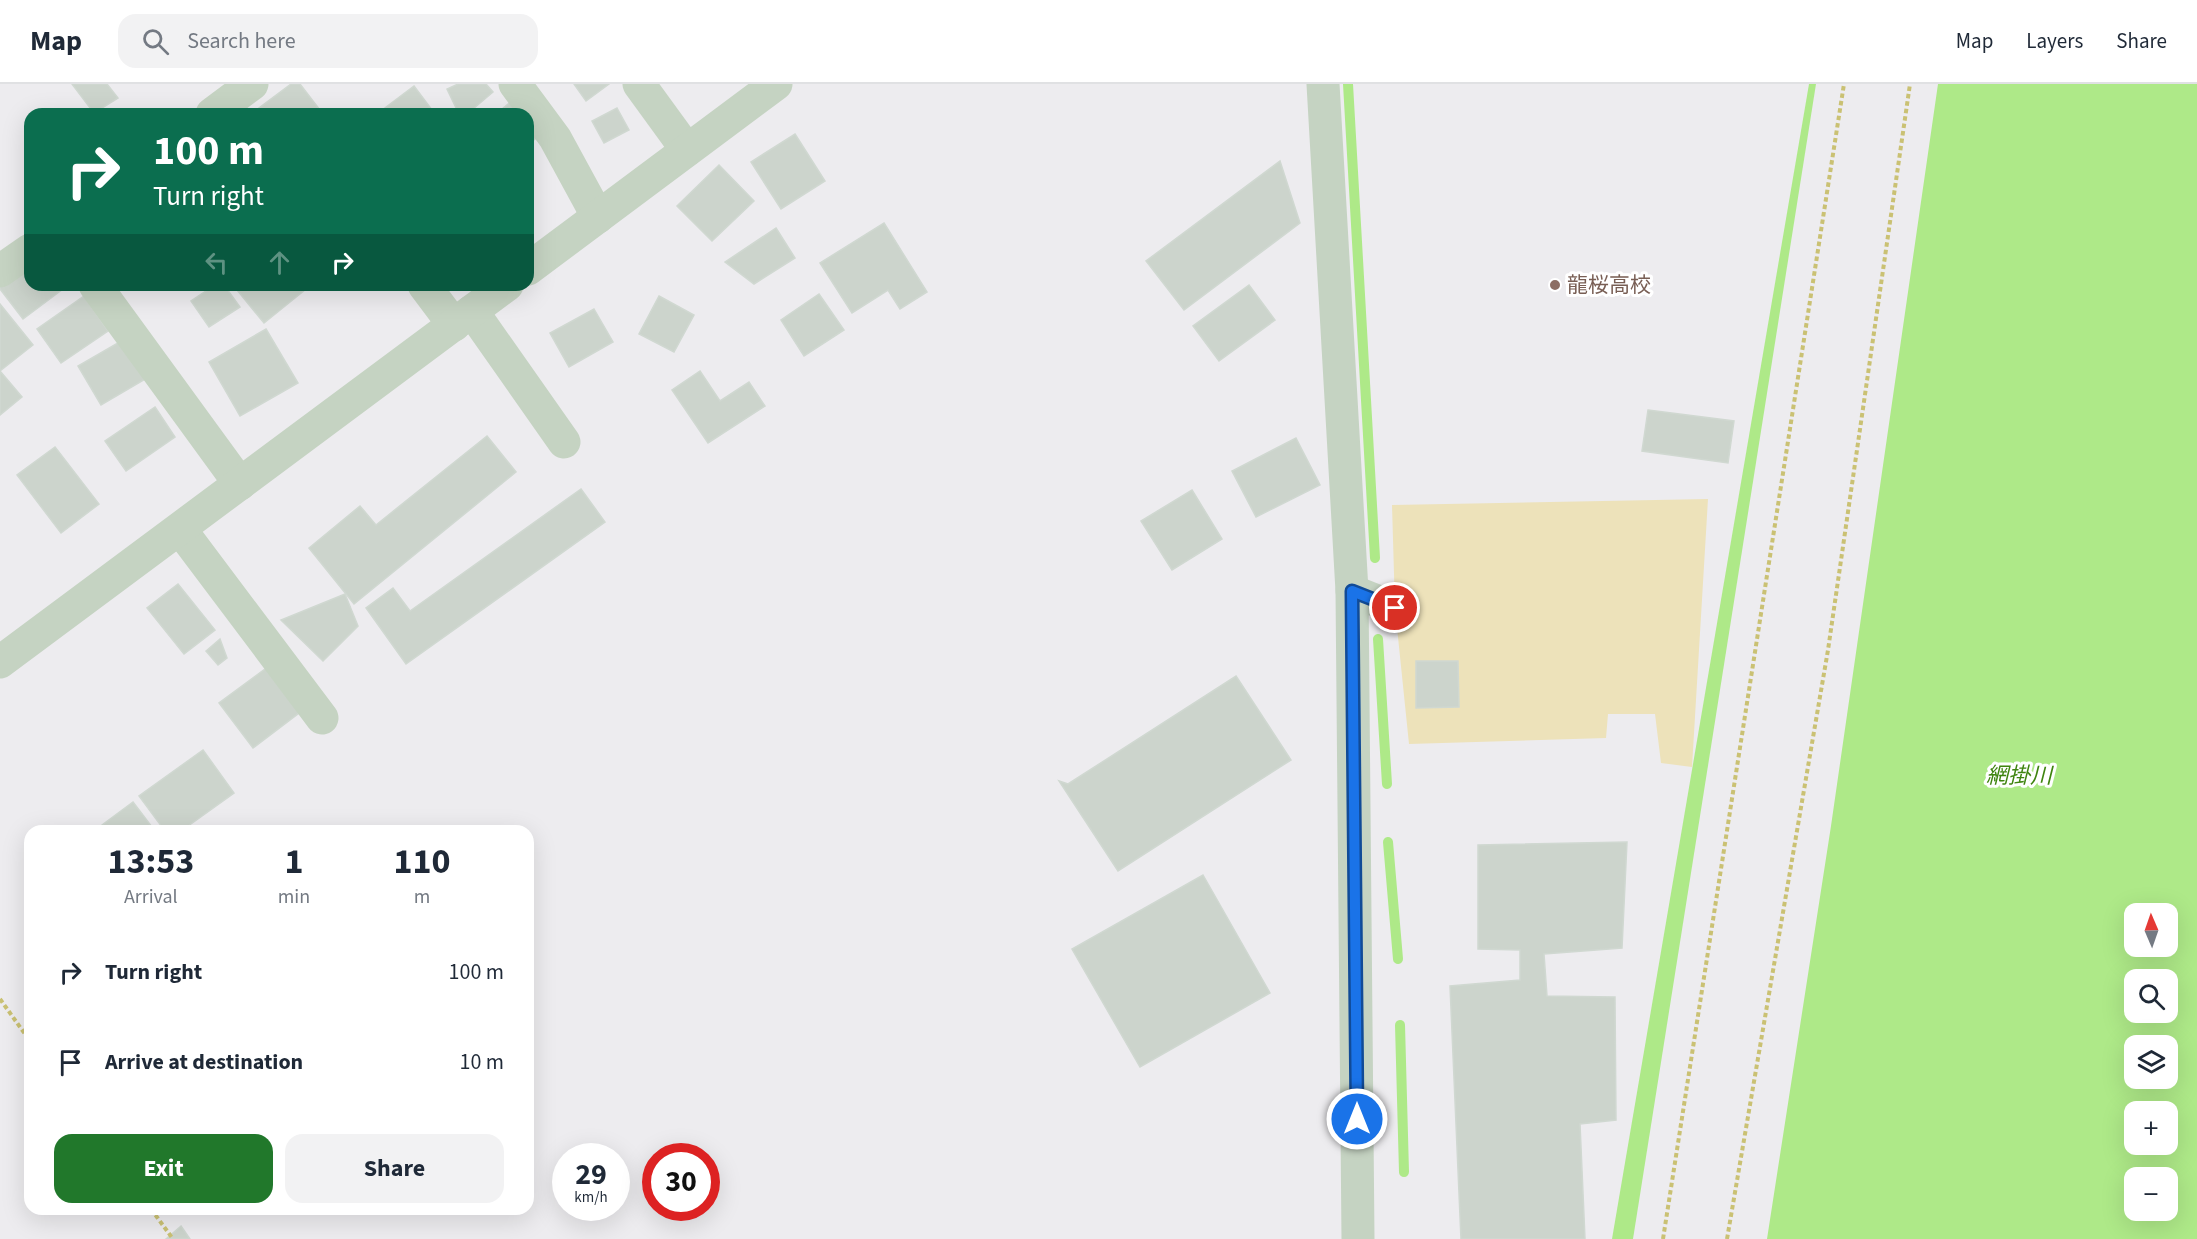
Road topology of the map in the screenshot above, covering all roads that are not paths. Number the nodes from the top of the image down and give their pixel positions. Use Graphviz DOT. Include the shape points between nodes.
graph roads {
  1 [pos="252,84"];
  2 [pos="515,84"];
  3 [pos="639,84"];
  4 [pos="776,84"];
  5 [pos="1323,84"];
  6 [pos="220,108"];
  7 [pos="533,108"];
  8 [pos="534,110"];
  9 [pos="687,150"];
  10 [pos="598,217"];
  11 [pos="24,254"];
  12 [pos="534,265"];
  13 [pos="0,272"];
  14 [pos="99,291"];
  15 [pos="431,291"];
  16 [pos="499,291"];
  17 [pos="463,318"];
  18 [pos="564,442"];
  19 [pos="240,484"];
  20 [pos="180,529"];
  21 [pos="1352,591"];
  22 [pos="1395,608"];
  23 [pos="0,662"];
  24 [pos="322,718"];
  25 [pos="1358,1239"];
  1 -- 6 [label="street"];
  2 -- 7 [label="street"];
  3 -- 9 [label="street"];
  4 -- 9 [label="street"];
  5 -- 21 [label="street"];
  8 -- 10 [label="street" via="555,138"];
  9 -- 10 [label="street"];
  10 -- 12 [label="street"];
  11 -- 13 [label="street"];
  14 -- 19 [label="street"];
  15 -- 17 [label="street"];
  16 -- 17 [label="street"];
  17 -- 18 [label="street"];
  17 -- 19 [label="street"];
  19 -- 20 [label="street"];
  20 -- 23 [label="street"];
  20 -- 24 [label="street"];
  21 -- 22 [label="street"];
  21 -- 25 [label="street"];
}
